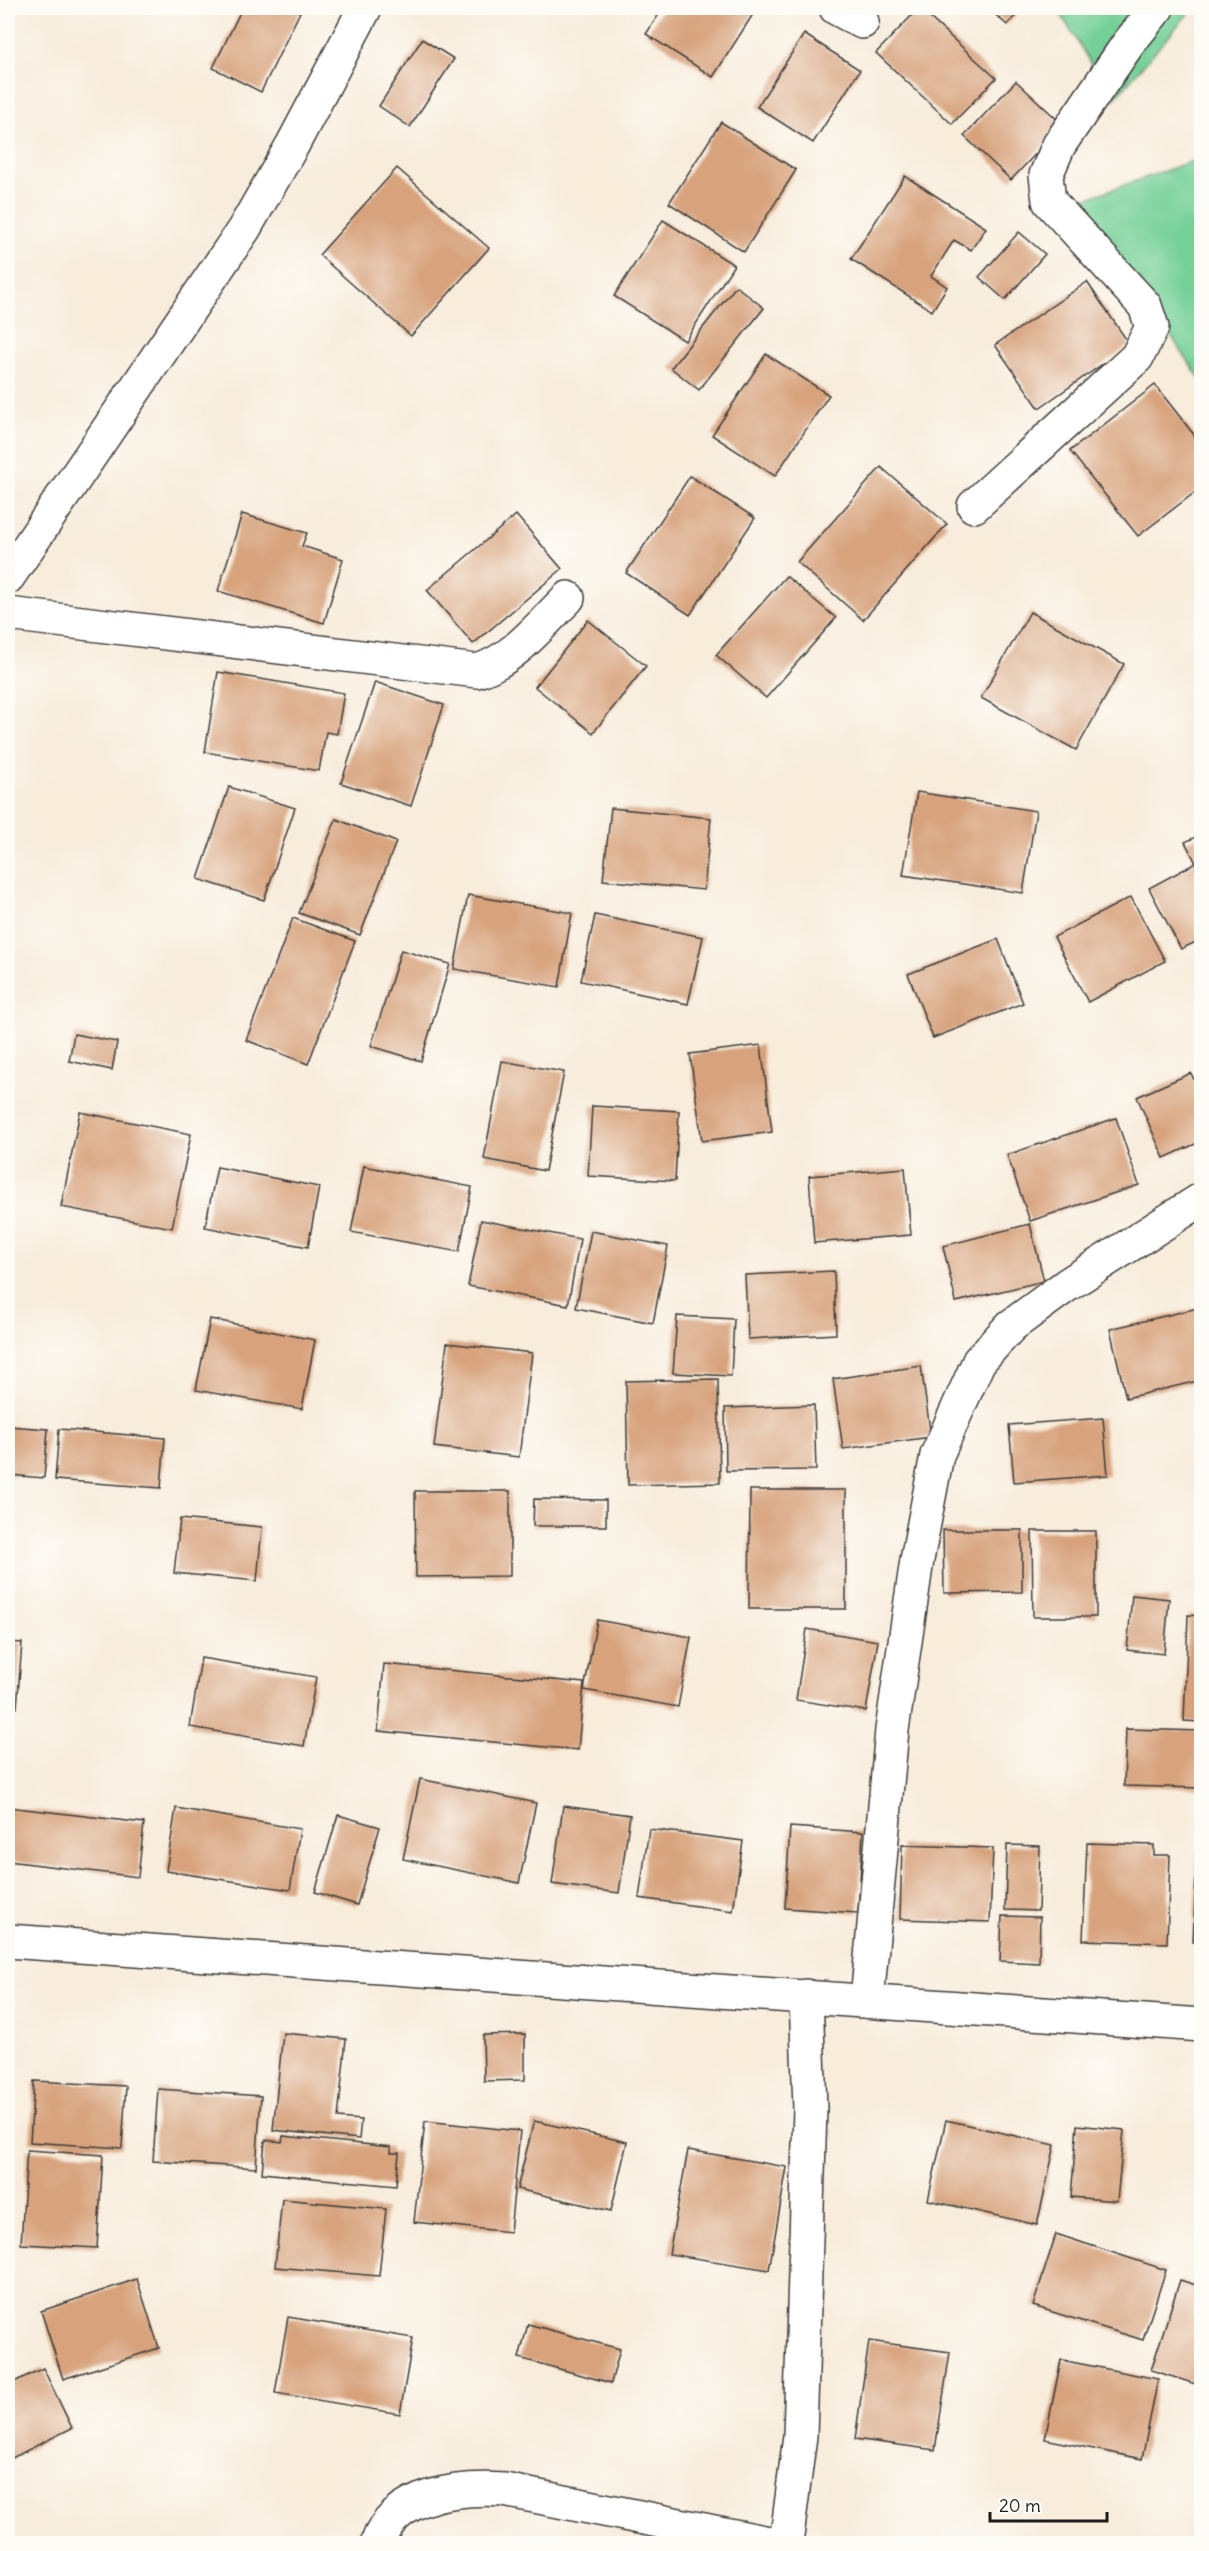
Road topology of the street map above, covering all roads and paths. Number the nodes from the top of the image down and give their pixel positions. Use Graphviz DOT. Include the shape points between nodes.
graph roads {
  1 [pos="365,8"];
  2 [pos="1157,8"];
  3 [pos="974,506"];
  4 [pos="8,577"];
  5 [pos="568,598"];
  6 [pos="8,614"];
  7 [pos="1202,1199"];
  8 [pos="8,1941"];
  9 [pos="806,1996"];
  10 [pos="867,2001"];
  11 [pos="1202,2025"];
  12 [pos="377,2544"];
  13 [pos="774,2544"];
  14 [pos="786,2544"];
  1 -- 4 [label="street" via="244,229"];
  2 -- 3 [label="street" via="1059,145 1046,175 1049,201 1145,306 1152,327 1137,357"];
  5 -- 6 [label="street" via="513,652 477,671"];
  7 -- 10 [label="street" via="1067,1285 1011,1326 980,1361 937,1455 891,1730"];
  8 -- 9 [label="street"];
  9 -- 10 [label="street"];
  9 -- 14 [label="street" via="810,2109 800,2425"];
  10 -- 11 [label="street"];
  12 -- 13 [label="street" via="380,2535 409,2505 473,2488 504,2490"];
}
